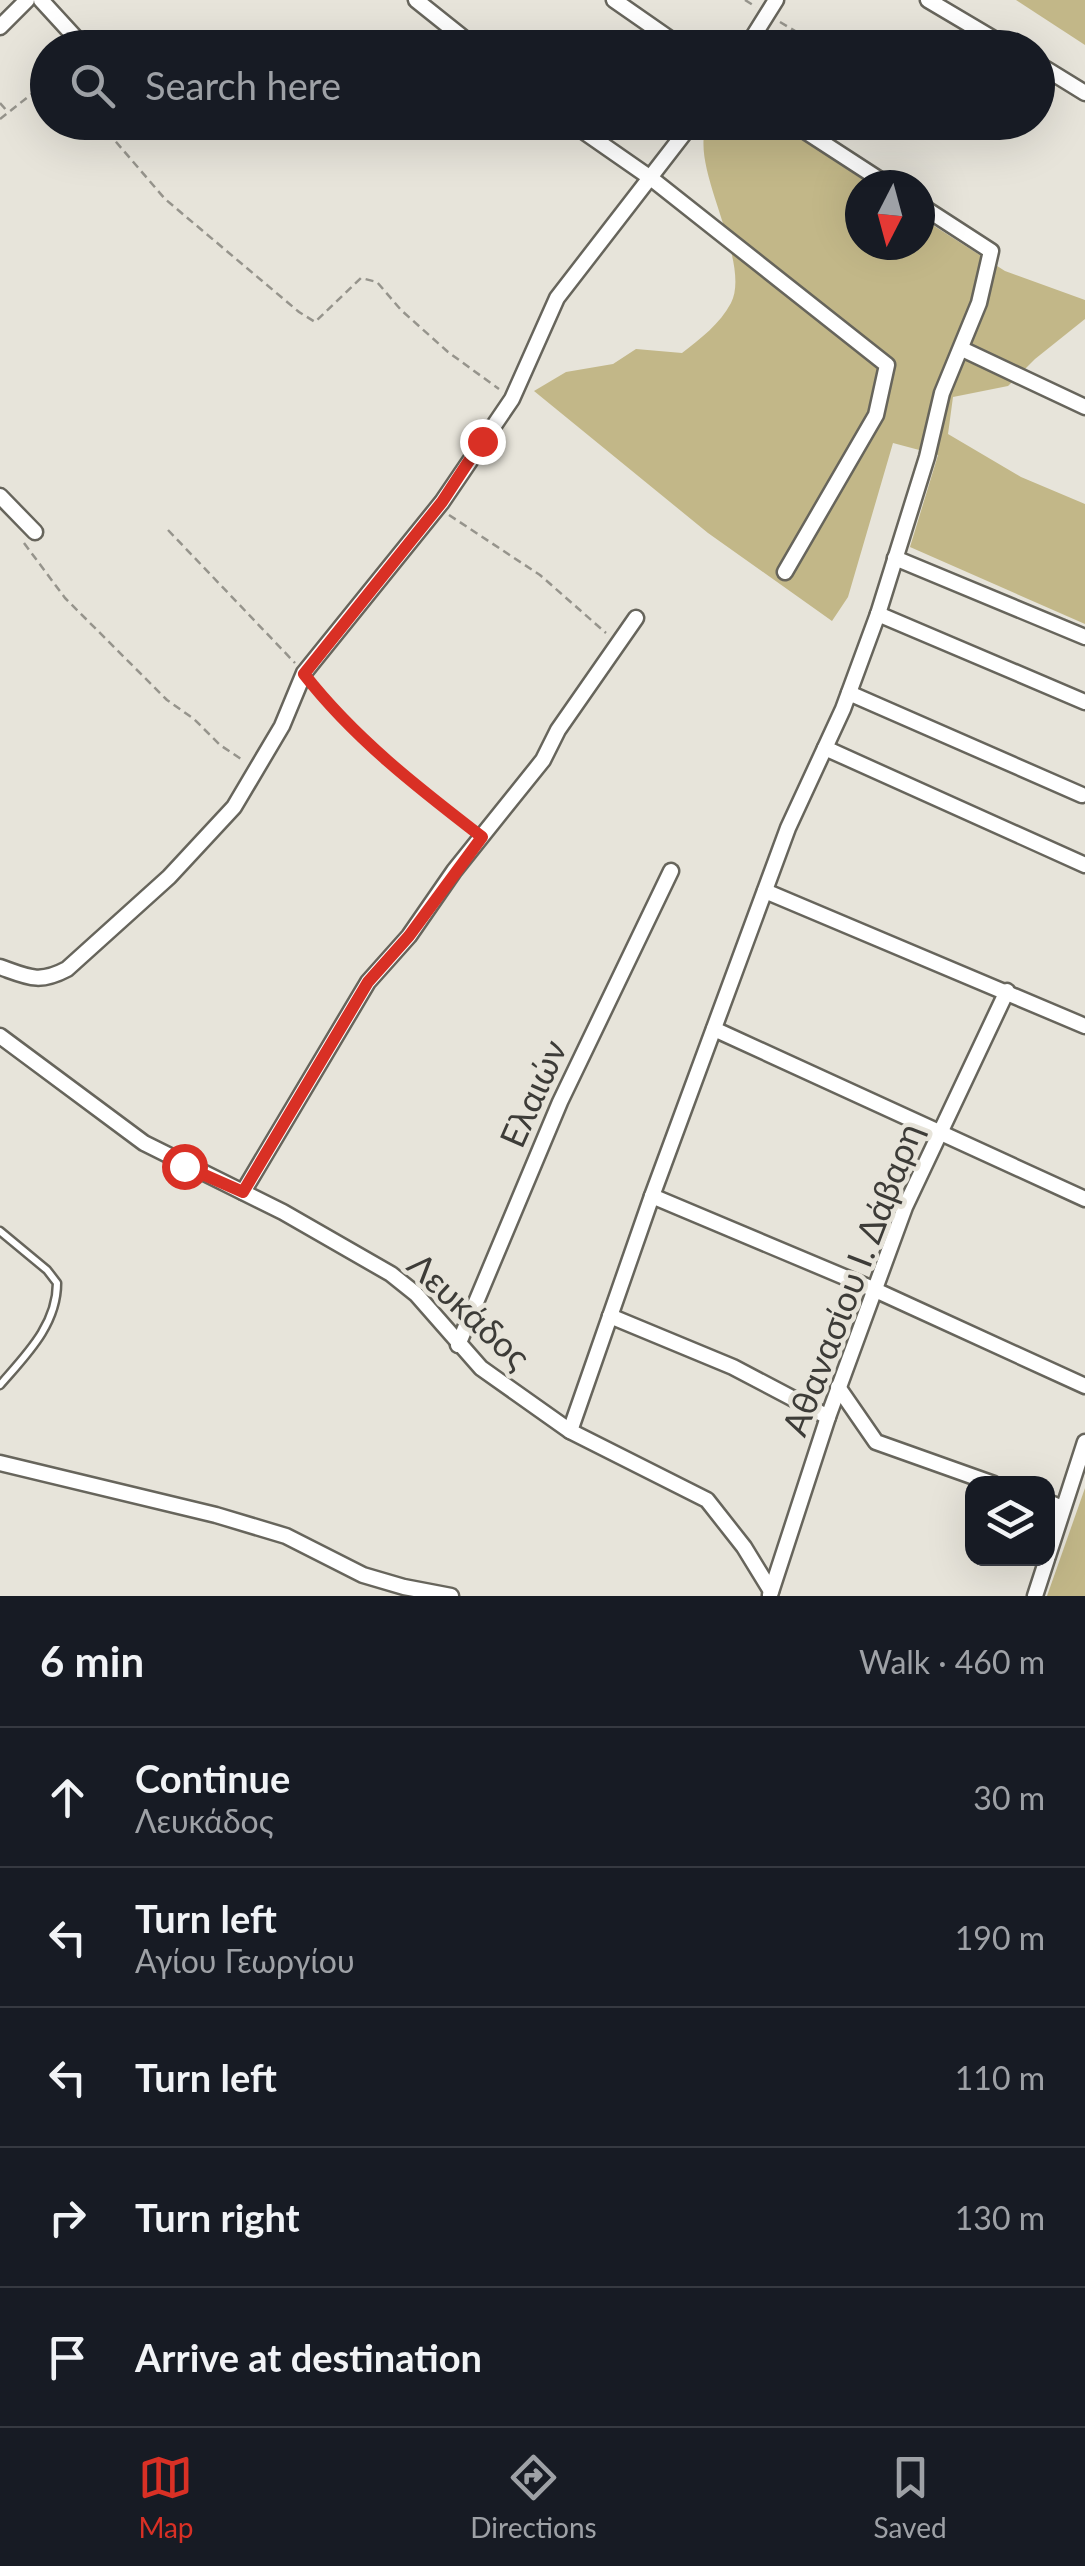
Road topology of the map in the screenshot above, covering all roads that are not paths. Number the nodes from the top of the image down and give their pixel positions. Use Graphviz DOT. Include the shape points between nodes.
graph roads {
  1 [pos="27,0"];
  2 [pos="41,0"];
  3 [pos="416,0"];
  4 [pos="614,0"];
  5 [pos="776,0"];
  6 [pos="928,0"];
  7 [pos="0,27"];
  8 [pos="68,30"];
  9 [pos="454,30"];
  10 [pos="657,30"];
  11 [pos="757,30"];
  12 [pos="979,30"];
  13 [pos="1055,74"];
  14 [pos="1085,92"];
  15 [pos="596,140"];
  16 [pos="680,140"];
  17 [pos="819,140"];
  18 [pos="865,170"];
  19 [pos="652,179"];
  20 [pos="935,216"];
  21 [pos="962,349"];
  22 [pos="1085,406"];
  23 [pos="0,496"];
  24 [pos="35,532"];
  25 [pos="894,558"];
  26 [pos="785,572"];
  27 [pos="878,614"];
  28 [pos="636,618"];
  29 [pos="1085,636"];
  30 [pos="849,693"];
  31 [pos="1085,702"];
  32 [pos="825,748"];
  33 [pos="1082,796"];
  34 [pos="1085,865"];
  35 [pos="671,870"];
  36 [pos="764,891"];
  37 [pos="0,967"];
  38 [pos="1007,991"];
  39 [pos="1085,1026"];
  40 [pos="714,1030"];
  41 [pos="0,1036"];
  42 [pos="938,1133"];
  43 [pos="243,1192"];
  44 [pos="652,1196"];
  45 [pos="1085,1199"];
  46 [pos="0,1231"];
  47 [pos="873,1289"];
  48 [pos="610,1316"];
  49 [pos="458,1345"];
  50 [pos="0,1386"];
  51 [pos="838,1386"];
  52 [pos="1085,1386"];
  53 [pos="828,1418"];
  54 [pos="570,1431"];
  55 [pos="1085,1442"];
  56 [pos="0,1462"];
  57 [pos="972,1476"];
  58 [pos="1055,1505"];
  59 [pos="1044,1566"];
  60 [pos="771,1594"];
  61 [pos="451,1596"];
  62 [pos="1035,1596"];
  1 -- 7 [label="street"];
  2 -- 8 [label="street"];
  3 -- 9 [label="street"];
  4 -- 10 [label="street"];
  5 -- 11 [label="street"];
  6 -- 12 [label="street"];
  13 -- 14 [label="street"];
  15 -- 19 [label="street"];
  16 -- 19 [label="street"];
  17 -- 18 [label="street"];
  19 -- 26 [label="street" via="888,365 876,415"];
  19 -- 37 [label="street" via="557,298 512,399 438,507 304,674 234,807 67,969 34,980"];
  20 -- 21 [label="street" via="990,251"];
  21 -- 22 [label="street"];
  21 -- 25 [label="street" via="942,393"];
  23 -- 24 [label="street"];
  25 -- 27 [label="street"];
  25 -- 29 [label="street"];
  27 -- 30 [label="street"];
  27 -- 31 [label="street"];
  28 -- 43 [label="street" via="542,760 368,982"];
  30 -- 32 [label="street"];
  30 -- 33 [label="street"];
  32 -- 34 [label="street"];
  32 -- 36 [label="street"];
  35 -- 49 [label="street, Ελαιών" via="560,1102"];
  36 -- 38 [label="street"];
  36 -- 40 [label="street"];
  38 -- 39 [label="street"];
  38 -- 42 [label="street, Αθανασίου Ι. Δάβαρη"];
  40 -- 42 [label="street"];
  40 -- 44 [label="street"];
  41 -- 43 [label="street, Λευκάδος" via="144,1143"];
  42 -- 45 [label="street"];
  42 -- 47 [label="street, Αθανασίου Ι. Δάβαρη"];
  43 -- 49 [label="street, Λευκάδος" via="391,1274"];
  44 -- 47 [label="street"];
  44 -- 48 [label="street"];
  46 -- 50 [label="lane" via="47,1270 57,1296 36,1342"];
  47 -- 51 [label="street, Αθανασίου Ι. Δάβαρη"];
  47 -- 52 [label="street"];
  48 -- 53 [label="street" via="733,1367"];
  48 -- 54 [label="street"];
  49 -- 54 [label="street, Λευκάδος"];
  51 -- 53 [label="street, Αθανασίου Ι. Δάβαρη"];
  51 -- 57 [label="street" via="876,1442"];
  53 -- 60 [label="street, Αθανασίου Ι. Δάβαρη"];
  54 -- 60 [label="street, Λευκάδος" via="707,1500"];
  55 -- 58 [label="street"];
  56 -- 61 [label="street" via="216,1515 286,1536 363,1575"];
  59 -- 62 [label="street"];
}
